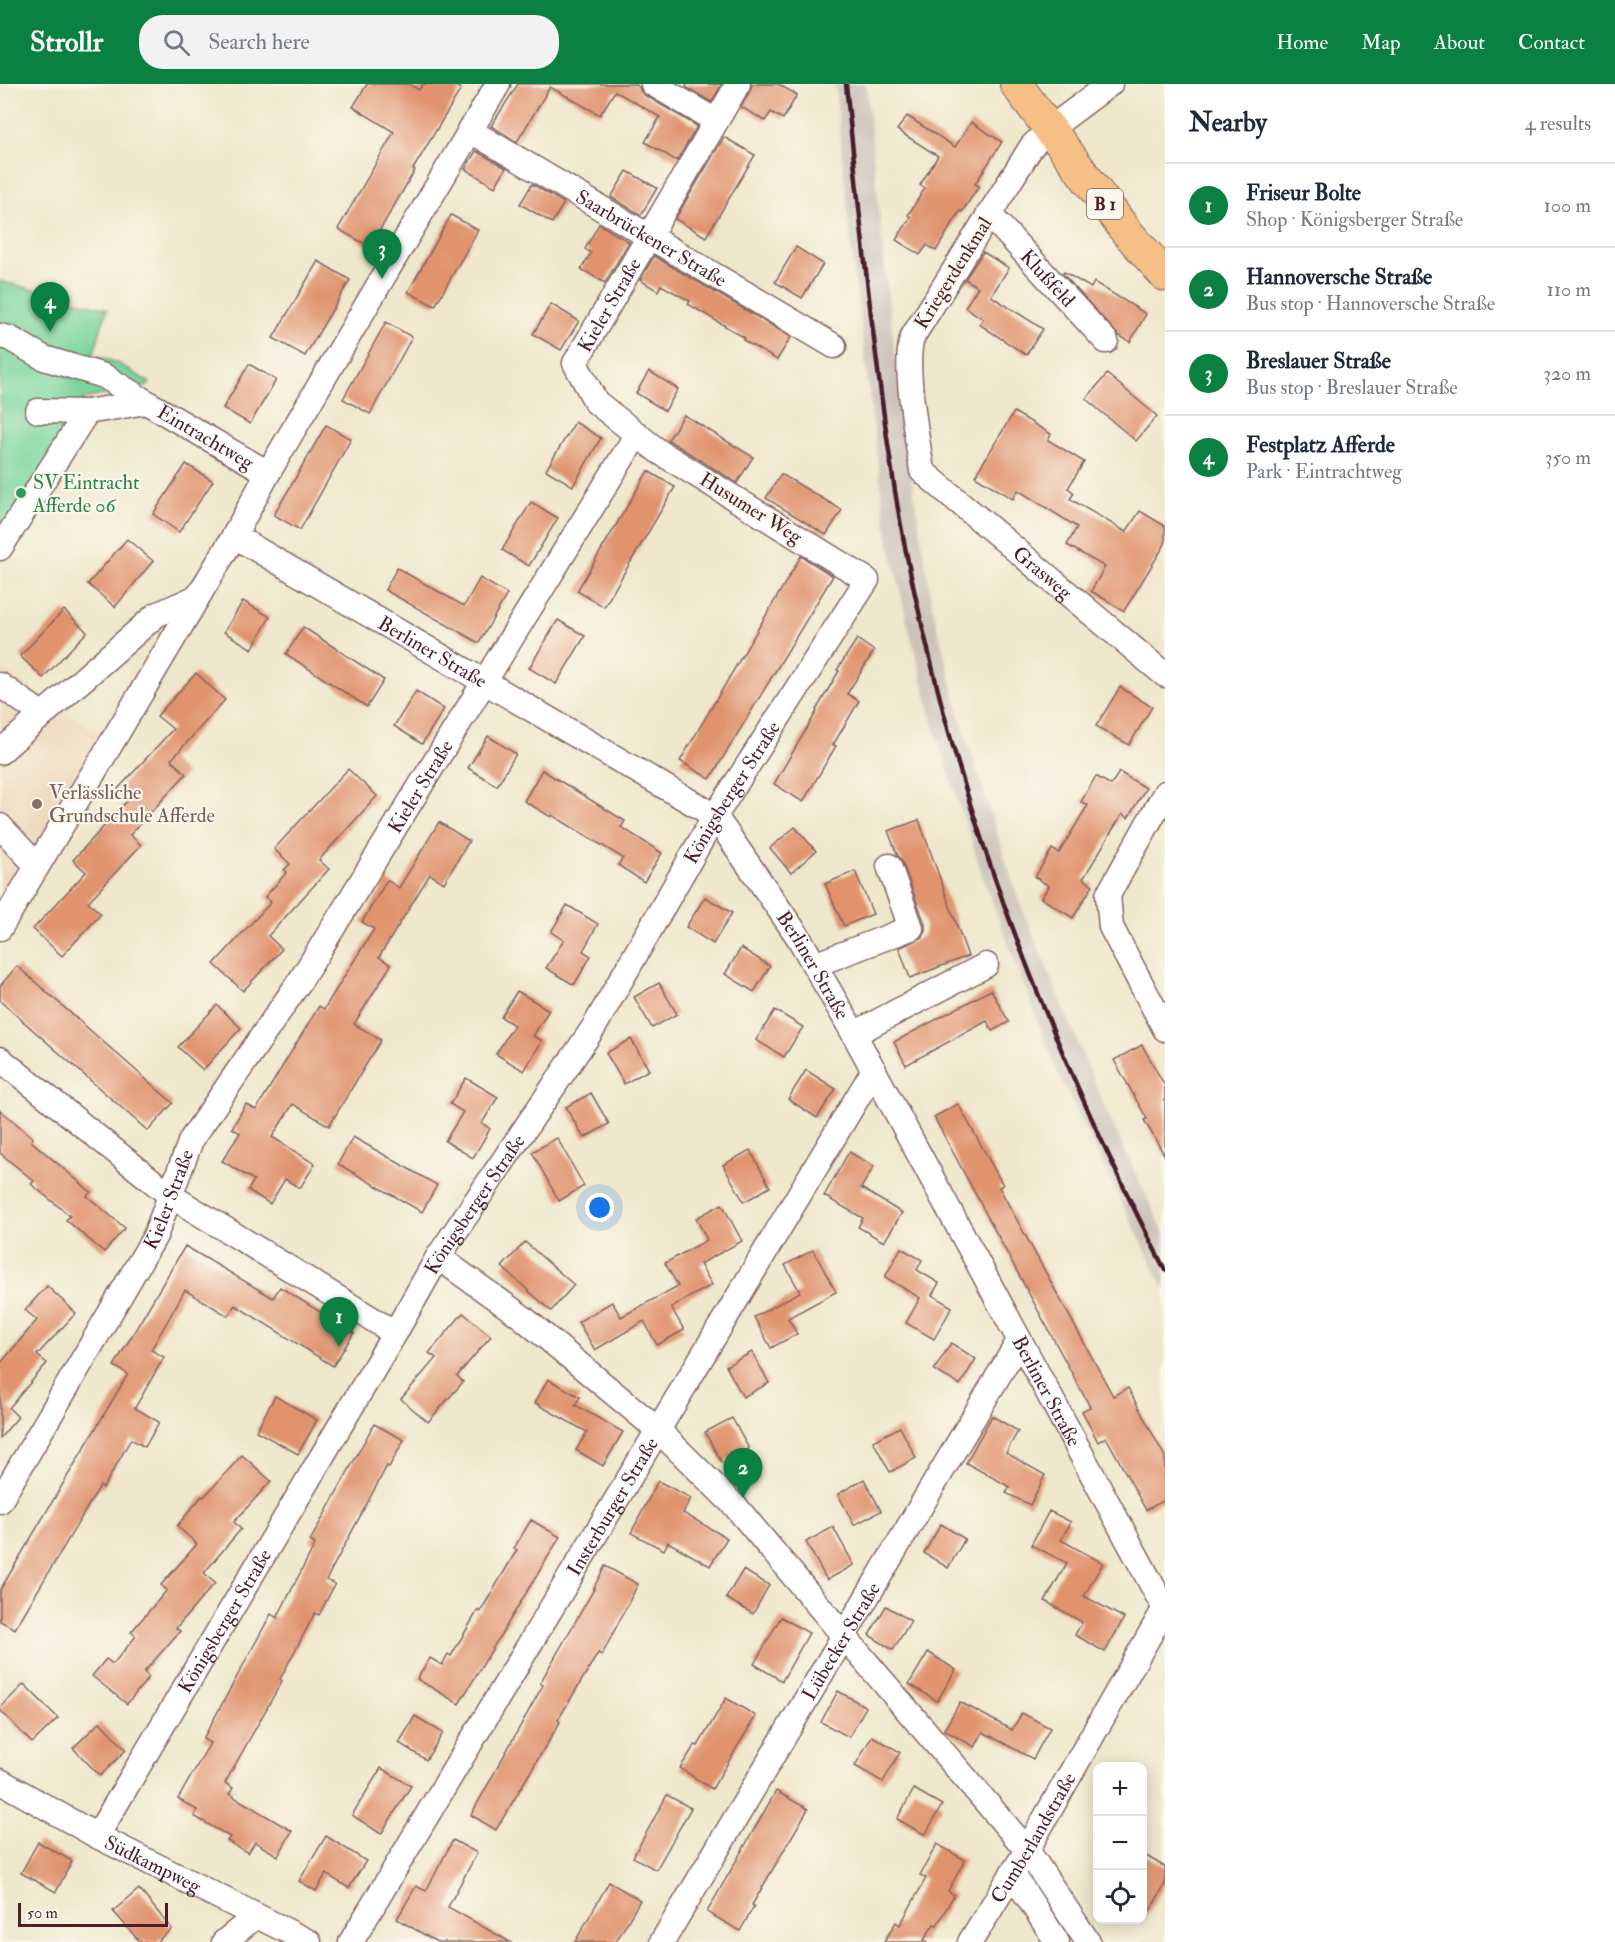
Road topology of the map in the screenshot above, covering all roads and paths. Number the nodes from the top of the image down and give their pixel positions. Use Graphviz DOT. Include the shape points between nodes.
graph roads {
  1 [pos="498,84"];
  2 [pos="653,84"];
  3 [pos="738,84"];
  4 [pos="1016,84"];
  5 [pos="1110,84"];
  6 [pos="716,122"];
  7 [pos="1051,128"];
  8 [pos="469,130"];
  9 [pos="989,214"];
  10 [pos="648,236"];
  11 [pos="1165,275"];
  12 [pos="0,336"];
  13 [pos="1106,341"];
  14 [pos="834,346"];
  15 [pos="146,402"];
  16 [pos="38,411"];
  17 [pos="87,412"];
  18 [pos="637,434"];
  19 [pos="921,471"];
  20 [pos="268,473"];
  21 [pos="234,536"];
  22 [pos="0,548"];
  23 [pos="867,580"];
  24 [pos="197,597"];
  25 [pos="1165,675"];
  26 [pos="484,681"];
  27 [pos="0,685"];
  28 [pos="43,715"];
  29 [pos="0,752"];
  30 [pos="1165,793"];
  31 [pos="715,816"];
  32 [pos="0,826"];
  33 [pos="38,866"];
  34 [pos="890,866"];
  35 [pos="0,928"];
  36 [pos="814,965"];
  37 [pos="986,965"];
  38 [pos="1165,1029"];
  39 [pos="854,1034"];
  40 [pos="0,1059"];
  41 [pos="874,1070"];
  42 [pos="171,1196"];
  43 [pos="438,1257"];
  44 [pos="395,1333"];
  45 [pos="1019,1341"];
  46 [pos="658,1430"];
  47 [pos="0,1501"];
  48 [pos="1165,1609"];
  49 [pos="843,1635"];
  50 [pos="0,1781"];
  51 [pos="97,1836"];
  52 [pos="1027,1850"];
  53 [pos="1012,1873"];
  54 [pos="256,1916"];
  55 [pos="224,1942"];
  56 [pos="309,1942"];
  57 [pos="351,1942"];
  58 [pos="662,1942"];
  59 [pos="970,1942"];
  60 [pos="1058,1942"];
  61 [pos="1088,1942"];
  1 -- 8 [label="street"];
  2 -- 6 [label="street"];
  3 -- 6 [label="street, Kieler Straße"];
  4 -- 7 [label="main road, B 1"];
  5 -- 7 [label="street, Kriegerdenkmal"];
  6 -- 10 [label="street, Kieler Straße"];
  7 -- 9 [label="street, Kriegerdenkmal" via="1032,146"];
  7 -- 11 [label="main road, B 1" via="1126,231"];
  8 -- 10 [label="street, Saarbrückener Straße"];
  8 -- 20 [label="street"];
  9 -- 13 [label="street, Klußfeld"];
  9 -- 19 [label="street, Kriegerdenkmal" via="910,343 909,374"];
  10 -- 14 [label="street, Saarbrückener Straße"];
  10 -- 18 [label="street, Kieler Straße" via="575,363 596,402"];
  12 -- 15 [label="street" via="45,358 104,376"];
  15 -- 17 [label="street, Eintrachtweg"];
  15 -- 20 [label="street, Eintrachtweg"];
  16 -- 17 [label="street, Eintrachtweg"];
  17 -- 22 [label="street"];
  18 -- 23 [label="street, Husumer Weg" via="658,451"];
  18 -- 26 [label="street, Kieler Straße"];
  19 -- 25 [label="street, Grasweg"];
  20 -- 21 [label="street"];
  21 -- 24 [label="street"];
  21 -- 26 [label="street, Berliner Straße"];
  23 -- 31 [label="street, Königsberger Straße"];
  24 -- 28 [label="street" via="156,615"];
  24 -- 33 [label="street"];
  26 -- 31 [label="street, Berliner Straße"];
  26 -- 42 [label="street, Kieler Straße" via="302,978 191,1140"];
  27 -- 28 [label="street"];
  28 -- 29 [label="street"];
  30 -- 38 [label="street" via="1108,895 1111,927"];
  31 -- 36 [label="street, Berliner Straße"];
  31 -- 43 [label="street, Königsberger Straße" via="594,1028"];
  32 -- 33 [label="street"];
  33 -- 35 [label="street"];
  34 -- 36 [label="street" via="911,928"];
  36 -- 39 [label="street, Berliner Straße"];
  37 -- 39 [label="street"];
  39 -- 41 [label="street, Berliner Straße"];
  40 -- 42 [label="street"];
  41 -- 45 [label="street, Berliner Straße"];
  41 -- 46 [label="street, Insterburger Straße"];
  42 -- 44 [label="street"];
  42 -- 47 [label="street, Kieler Straße" via="155,1236"];
  43 -- 44 [label="street, Königsberger Straße"];
  43 -- 46 [label="street" via="522,1317"];
  44 -- 51 [label="street, Königsberger Straße"];
  45 -- 48 [label="street, Berliner Straße"];
  45 -- 49 [label="street, Lübecker Straße"];
  46 -- 49 [label="street" via="736,1507"];
  46 -- 57 [label="street, Insterburger Straße"];
  48 -- 52 [label="street, Cumberlandstraße"];
  49 -- 52 [label="street"];
  49 -- 58 [label="street, Lübecker Straße"];
  50 -- 51 [label="street, Südkampweg"];
  51 -- 54 [label="street, Südkampweg"];
  52 -- 53 [label="street, Cumberlandstraße"];
  52 -- 61 [label="street"];
  53 -- 59 [label="street, Cumberlandstraße"];
  53 -- 60 [label="street"];
  54 -- 55 [label="street"];
  54 -- 56 [label="street, Südkampweg"];
}
